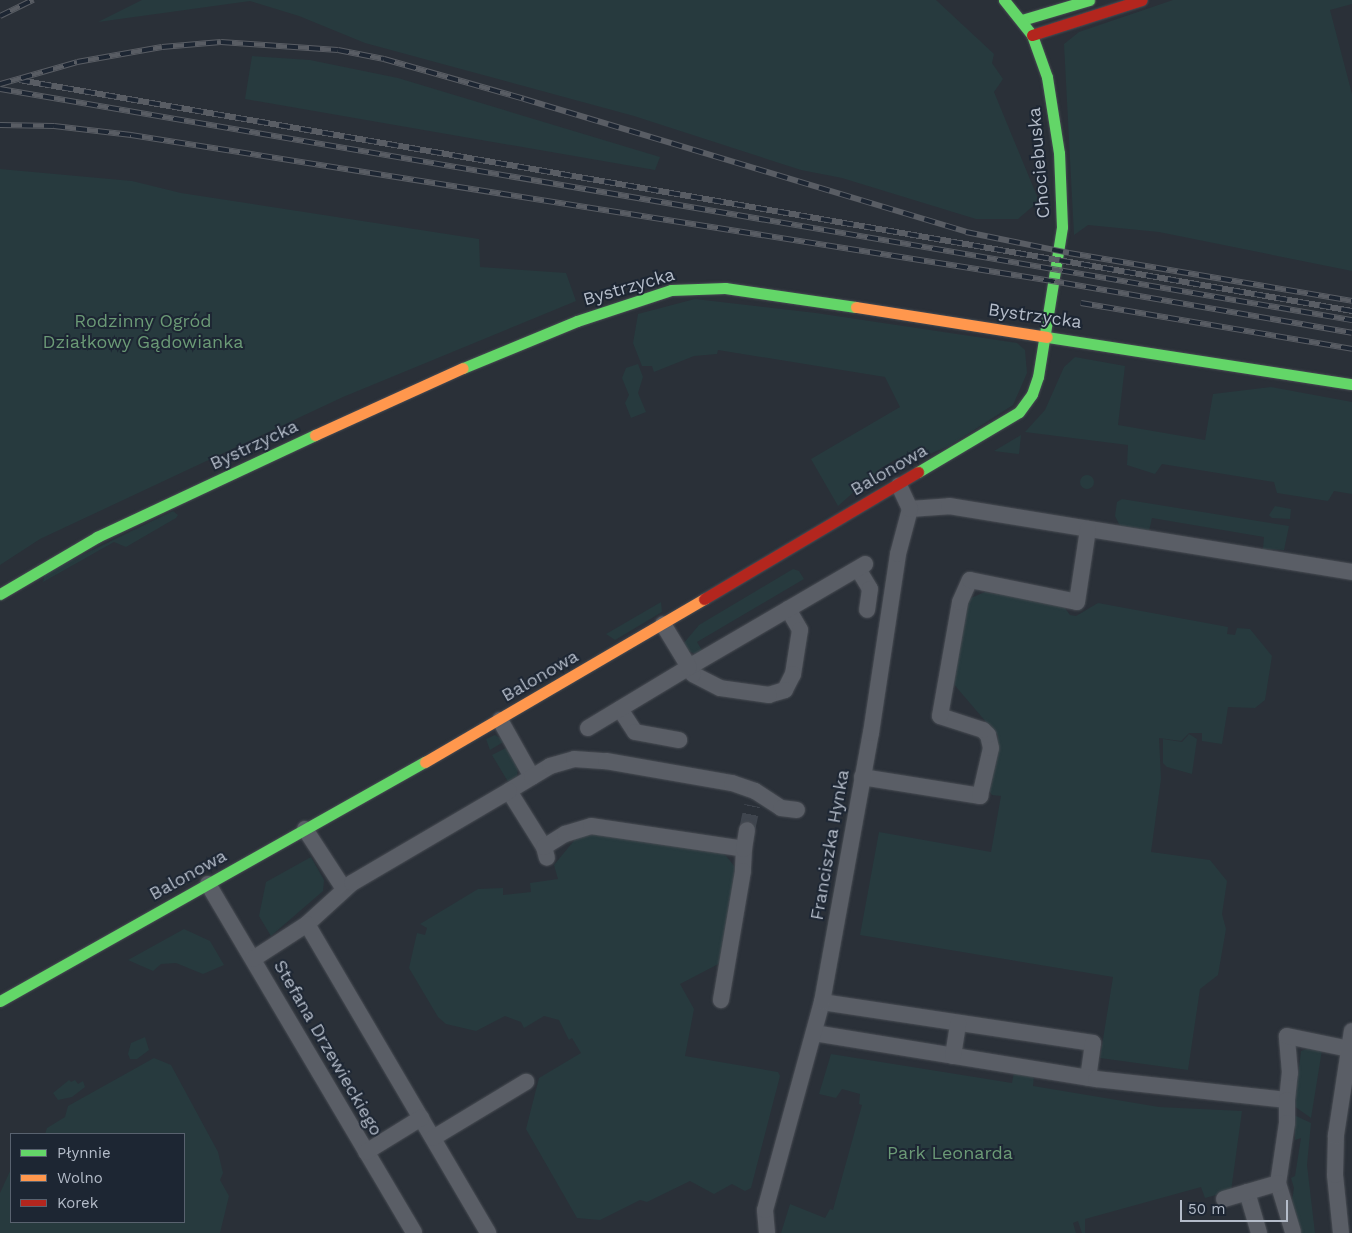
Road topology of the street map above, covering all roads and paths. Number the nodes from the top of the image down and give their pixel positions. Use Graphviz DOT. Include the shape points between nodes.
graph roads {
  1 [pos="1004,0"];
  2 [pos="1088,0"];
  3 [pos="1142,0"];
  4 [pos="1022,20"];
  5 [pos="1032,35"];
  6 [pos="1046,334"];
  7 [pos="1352,384"];
  8 [pos="898,485"];
  9 [pos="910,509"];
  10 [pos="1088,529"];
  11 [pos="1352,572"];
  12 [pos="0,594"];
  13 [pos="788,609"];
  14 [pos="867,610"];
  15 [pos="663,624"];
  16 [pos="689,667"];
  17 [pos="620,709"];
  18 [pos="500,720"];
  19 [pos="588,728"];
  20 [pos="679,740"];
  21 [pos="862,776"];
  22 [pos="532,777"];
  23 [pos="509,791"];
  24 [pos="797,810"];
  25 [pos="305,829"];
  26 [pos="747,830"];
  27 [pos="744,849"];
  28 [pos="208,884"];
  29 [pos="344,889"];
  30 [pos="307,924"];
  31 [pos="253,959"];
  32 [pos="721,1000"];
  33 [pos="0,1001"];
  34 [pos="822,1002"];
  35 [pos="958,1023"];
  36 [pos="1352,1032"];
  37 [pos="814,1033"];
  38 [pos="1349,1049"];
  39 [pos="953,1056"];
  40 [pos="1088,1078"];
  41 [pos="526,1082"];
  42 [pos="1287,1100"];
  43 [pos="421,1118"];
  44 [pos="433,1138"];
  45 [pos="366,1152"];
  46 [pos="1278,1183"];
  47 [pos="1247,1192"];
  48 [pos="1224,1199"];
  49 [pos="1294,1232"];
  50 [pos="414,1233"];
  51 [pos="488,1233"];
  52 [pos="767,1233"];
  53 [pos="1259,1233"];
  54 [pos="1341,1233"];
  1 -- 4 [label="street, Chociebuska"];
  2 -- 4 [label="street"];
  3 -- 5 [label="street"];
  4 -- 5 [label="street, Chociebuska"];
  5 -- 6 [label="street, Chociebuska" via="1047,77 1060,172 1062,227"];
  6 -- 7 [label="street, Bystrzycka"];
  6 -- 8 [label="street, Balonowa" via="1035,386 1018,412"];
  6 -- 12 [label="street, Bystrzycka" via="725,288 662,292 576,321 430,381 97,538"];
  8 -- 9 [label="street"];
  8 -- 15 [label="street, Balonowa"];
  9 -- 10 [label="street" via="949,506"];
  9 -- 21 [label="street, Franciszka Hynka" via="898,554"];
  10 -- 11 [label="street"];
  10 -- 21 [label="street" via="1077,602 970,580 960,602 940,716 984,730 988,735 991,748 980,796"];
  13 -- 14 [label="street" via="861,566 870,588"];
  13 -- 16 [label="street"];
  13 -- 16 [label="street" via="800,630 792,680 780,693 769,695 713,686 693,674"];
  15 -- 16 [label="street"];
  15 -- 18 [label="street, Balonowa"];
  16 -- 17 [label="street"];
  17 -- 19 [label="street"];
  17 -- 20 [label="street" via="634,732"];
  18 -- 22 [label="street"];
  18 -- 25 [label="street, Balonowa"];
  21 -- 34 [label="street, Franciszka Hynka"];
  22 -- 23 [label="street"];
  22 -- 24 [label="street" via="562,762 586,759 704,778 754,799"];
  23 -- 27 [label="street" via="545,853 565,834 591,826"];
  23 -- 29 [label="street"];
  25 -- 28 [label="street, Balonowa"];
  25 -- 29 [label="street"];
  26 -- 27 [label="street"];
  27 -- 32 [label="street" via="744,871"];
  28 -- 31 [label="street, Stefana Drzewieckiego"];
  28 -- 33 [label="street, Balonowa"];
  29 -- 30 [label="street"];
  30 -- 31 [label="street"];
  30 -- 43 [label="street"];
  31 -- 45 [label="street, Stefana Drzewieckiego"];
  34 -- 35 [label="street"];
  34 -- 37 [label="street, Franciszka Hynka"];
  35 -- 39 [label="street"];
  35 -- 40 [label="street" via="1093,1043"];
  36 -- 38 [label="street"];
  37 -- 39 [label="street"];
  37 -- 52 [label="street, Franciszka Hynka" via="765,1210"];
  38 -- 42 [label="street" via="1287,1036 1290,1073"];
  38 -- 54 [label="street" via="1336,1135 1335,1175"];
  39 -- 40 [label="street"];
  40 -- 42 [label="street"];
  41 -- 44 [label="street"];
  42 -- 46 [label="street"];
  43 -- 44 [label="street"];
  43 -- 45 [label="street"];
  44 -- 51 [label="street"];
  45 -- 50 [label="street, Stefana Drzewieckiego"];
  46 -- 47 [label="street"];
  46 -- 49 [label="street"];
  47 -- 48 [label="street"];
  47 -- 53 [label="street"];
}
